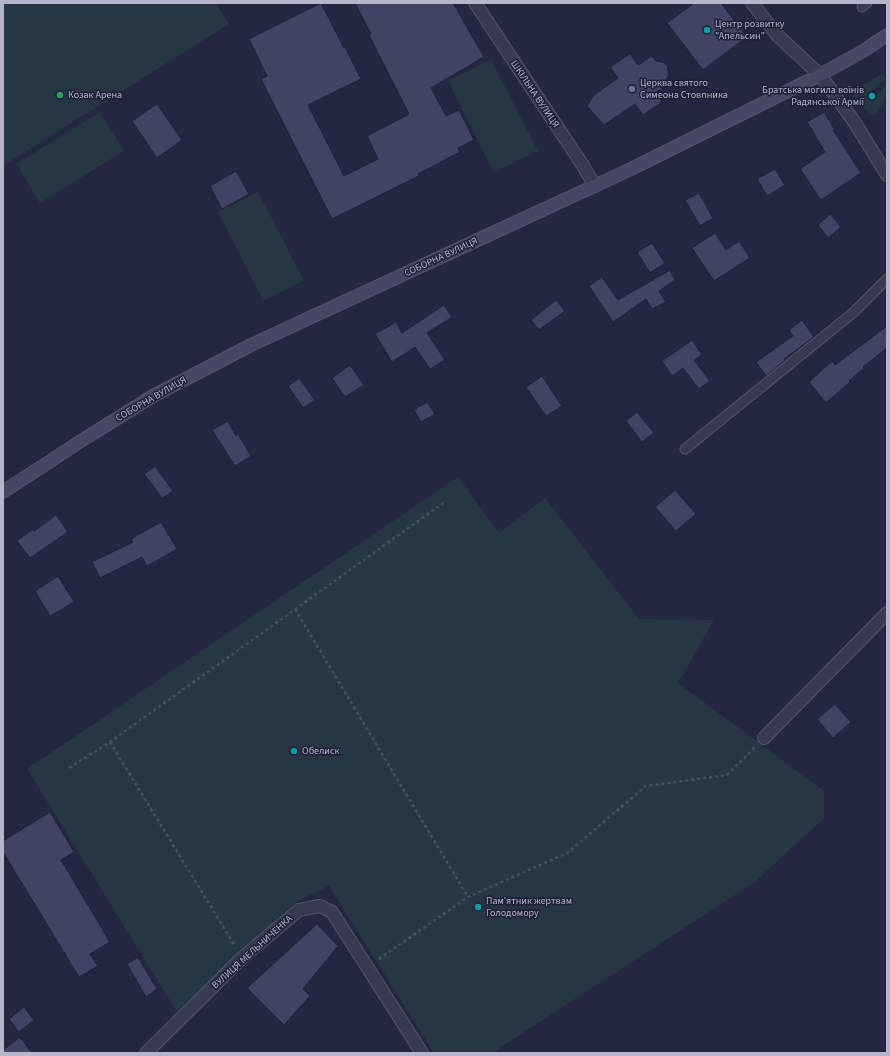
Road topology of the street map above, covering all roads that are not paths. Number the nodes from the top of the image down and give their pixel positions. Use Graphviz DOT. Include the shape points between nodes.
graph roads {
  1 [pos="475,3"];
  2 [pos="752,3"];
  3 [pos="887,35"];
  4 [pos="820,75"];
  5 [pos="887,175"];
  6 [pos="595,186"];
  7 [pos="887,279"];
  8 [pos="685,449"];
  9 [pos="3,492"];
  10 [pos="887,613"];
  11 [pos="764,738"];
  12 [pos="149,1052"];
  13 [pos="422,1053"];
  1 -- 6 [label="street, ШКІЛЬНА ВУЛИЦЯ"];
  2 -- 4 [label="street" via="778,35"];
  3 -- 4 [label="main road, СОБОРНА ВУЛИЦЯ"];
  4 -- 5 [label="street" via="853,120"];
  4 -- 6 [label="main road, СОБОРНА ВУЛИЦЯ"];
  6 -- 9 [label="main road, СОБОРНА ВУЛИЦЯ" via="251,345 153,396"];
  7 -- 8 [label="lane" via="854,312"];
  10 -- 11 [label="street"];
  12 -- 13 [label="street, ВУЛИЦЯ МЕЛЬНИЧЕНКА" via="242,958 299,910 320,906 332,912"];
}
